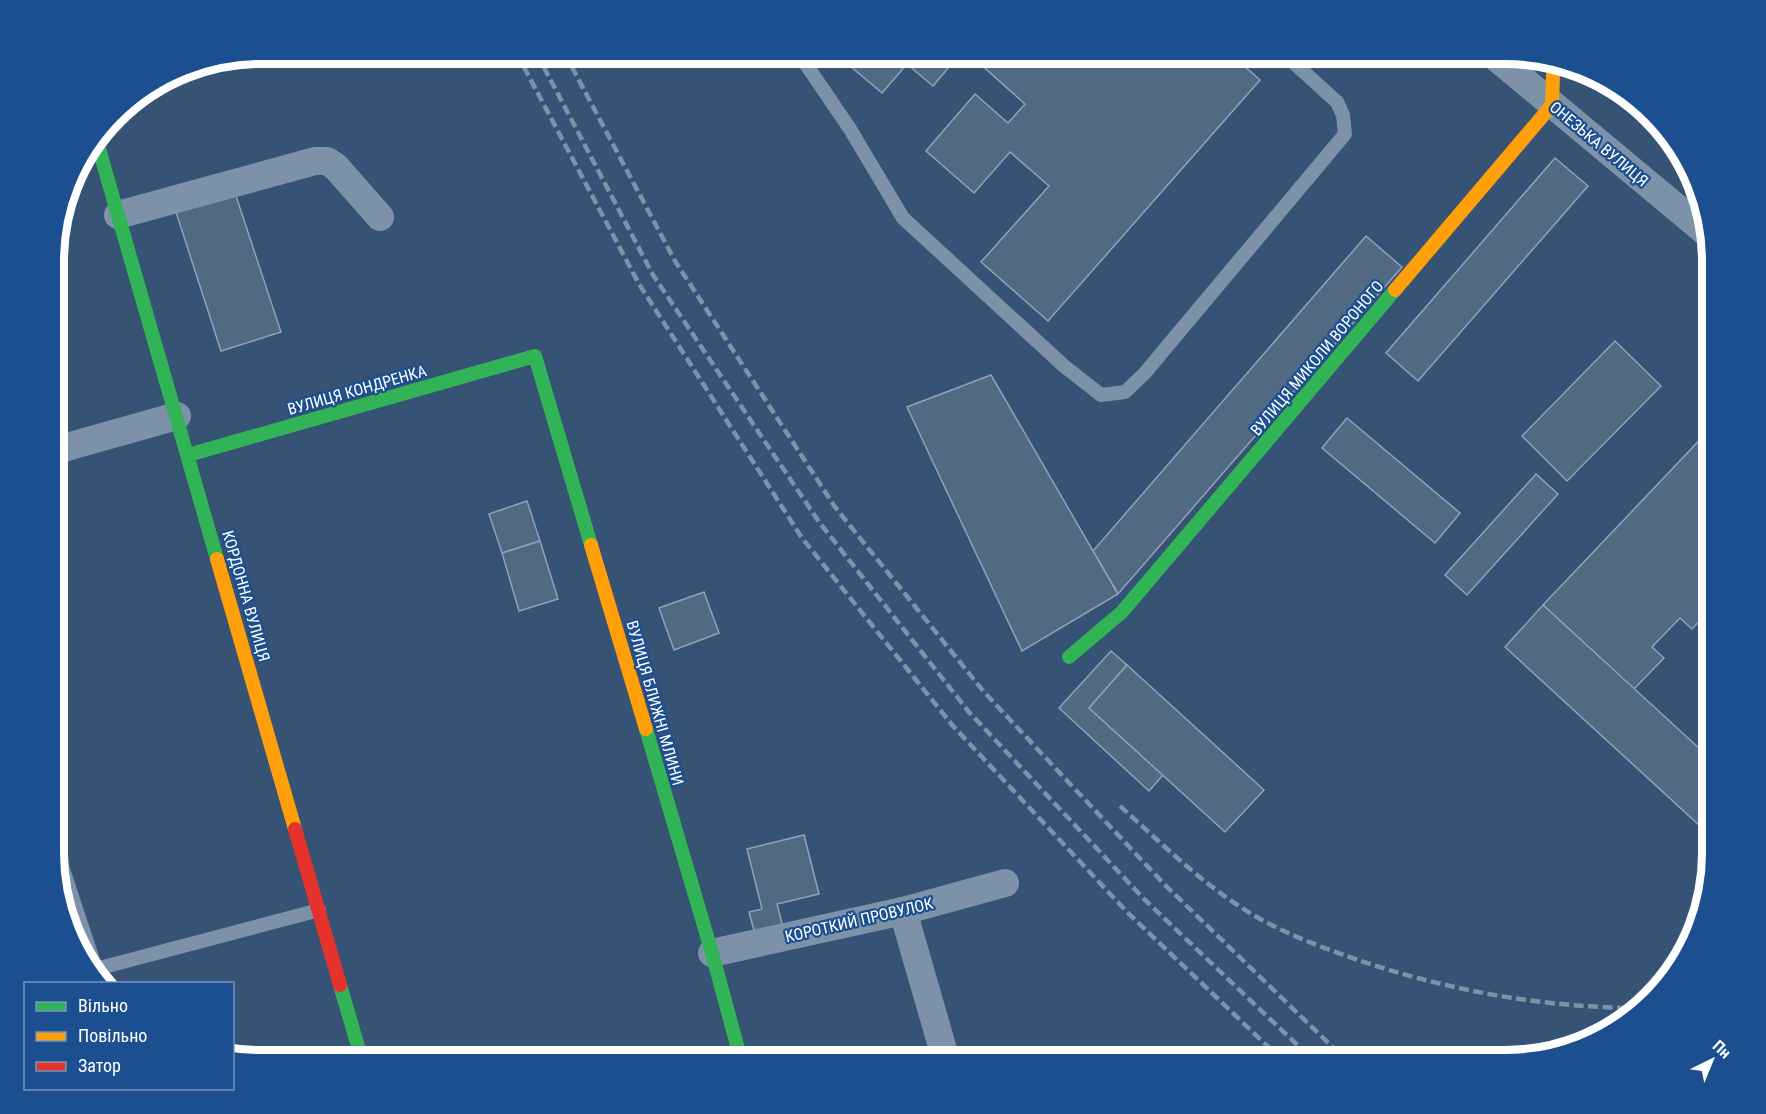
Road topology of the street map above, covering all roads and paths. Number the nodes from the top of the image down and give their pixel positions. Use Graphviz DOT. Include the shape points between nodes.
graph roads {
  1 [pos="806,64"];
  2 [pos="1295,64"];
  3 [pos="1504,64"];
  4 [pos="1554,71"];
  5 [pos="1552,105"];
  6 [pos="99,150"];
  7 [pos="118,214"];
  8 [pos="380,217"];
  9 [pos="1698,225"];
  10 [pos="535,356"];
  11 [pos="177,416"];
  12 [pos="64,448"];
  13 [pos="188,455"];
  14 [pos="1069,657"];
  15 [pos="66,879"];
  16 [pos="1005,883"];
  17 [pos="319,910"];
  18 [pos="903,911"];
  19 [pos="88,946"];
  20 [pos="712,953"];
  21 [pos="102,967"];
  22 [pos="943,1049"];
  23 [pos="359,1050"];
  24 [pos="738,1050"];
  1 -- 2 [label="lane" via="903,218 1064,366 1101,395 1125,392 1144,374 1345,134 1337,102"];
  3 -- 5 [label="street, ОНЕЗЬКА ВУЛИЦЯ"];
  4 -- 5 [label="street"];
  5 -- 9 [label="street, ОНЕЗЬКА ВУЛИЦЯ"];
  5 -- 14 [label="street, ВУЛИЦЯ МИКОЛИ ВОРОНОГО" via="1122,612"];
  6 -- 7 [label="street, КОРДОННА ВУЛИЦЯ"];
  7 -- 8 [label="street" via="327,161 336,166"];
  7 -- 11 [label="street, КОРДОННА ВУЛИЦЯ"];
  10 -- 13 [label="street, ВУЛИЦЯ КОНДРЕНКА"];
  10 -- 20 [label="street, ВУЛИЦЯ БЛИЖНІ МЛИНИ"];
  11 -- 12 [label="street"];
  11 -- 13 [label="street, КОРДОННА ВУЛИЦЯ"];
  13 -- 17 [label="street, КОРДОННА ВУЛИЦЯ"];
  15 -- 19 [label="lane"];
  16 -- 18 [label="street, КОРОТКИЙ ПРОВУЛОК"];
  17 -- 21 [label="lane"];
  17 -- 23 [label="street, КОРДОННА ВУЛИЦЯ"];
  18 -- 20 [label="street, КОРОТКИЙ ПРОВУЛОК"];
  18 -- 22 [label="street"];
  20 -- 24 [label="street, ВУЛИЦЯ БЛИЖНІ МЛИНИ"];
}
